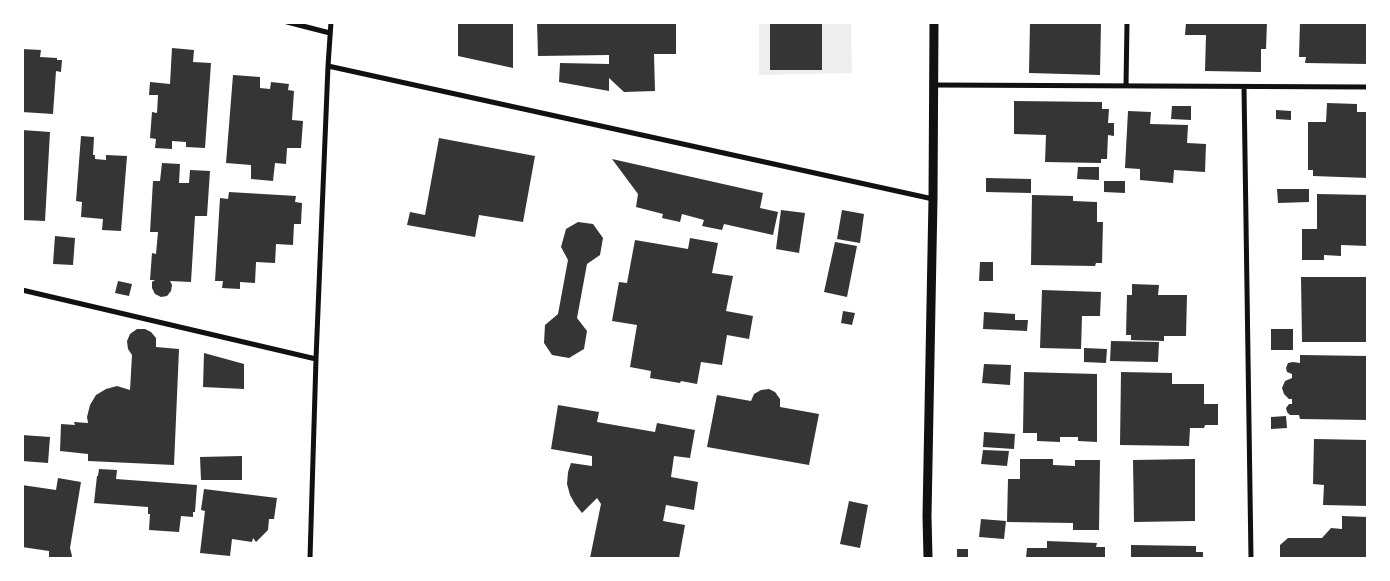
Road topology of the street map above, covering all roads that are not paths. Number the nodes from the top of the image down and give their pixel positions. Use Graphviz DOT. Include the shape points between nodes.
graph roads {
  1 [pos="287,22"];
  2 [pos="331,22"];
  3 [pos="934,22"];
  4 [pos="1127,22"];
  5 [pos="330,33"];
  6 [pos="328,66"];
  7 [pos="934,85"];
  8 [pos="1126,86"];
  9 [pos="1368,86"];
  10 [pos="1244,87"];
  11 [pos="933,199"];
  12 [pos="22,290"];
  13 [pos="316,359"];
  14 [pos="310,558"];
  15 [pos="928,558"];
  16 [pos="1251,558"];
  1 -- 5 [label="street"];
  2 -- 5 [label="street"];
  3 -- 7 [label="street"];
  4 -- 8 [label="street"];
  5 -- 6 [label="street"];
  6 -- 11 [label="street"];
  6 -- 13 [label="street"];
  7 -- 8 [label="street"];
  7 -- 11 [label="street"];
  8 -- 10 [label="street"];
  9 -- 10 [label="street"];
  10 -- 16 [label="street"];
  11 -- 15 [label="street"];
  12 -- 13 [label="street"];
  13 -- 14 [label="street"];
}
